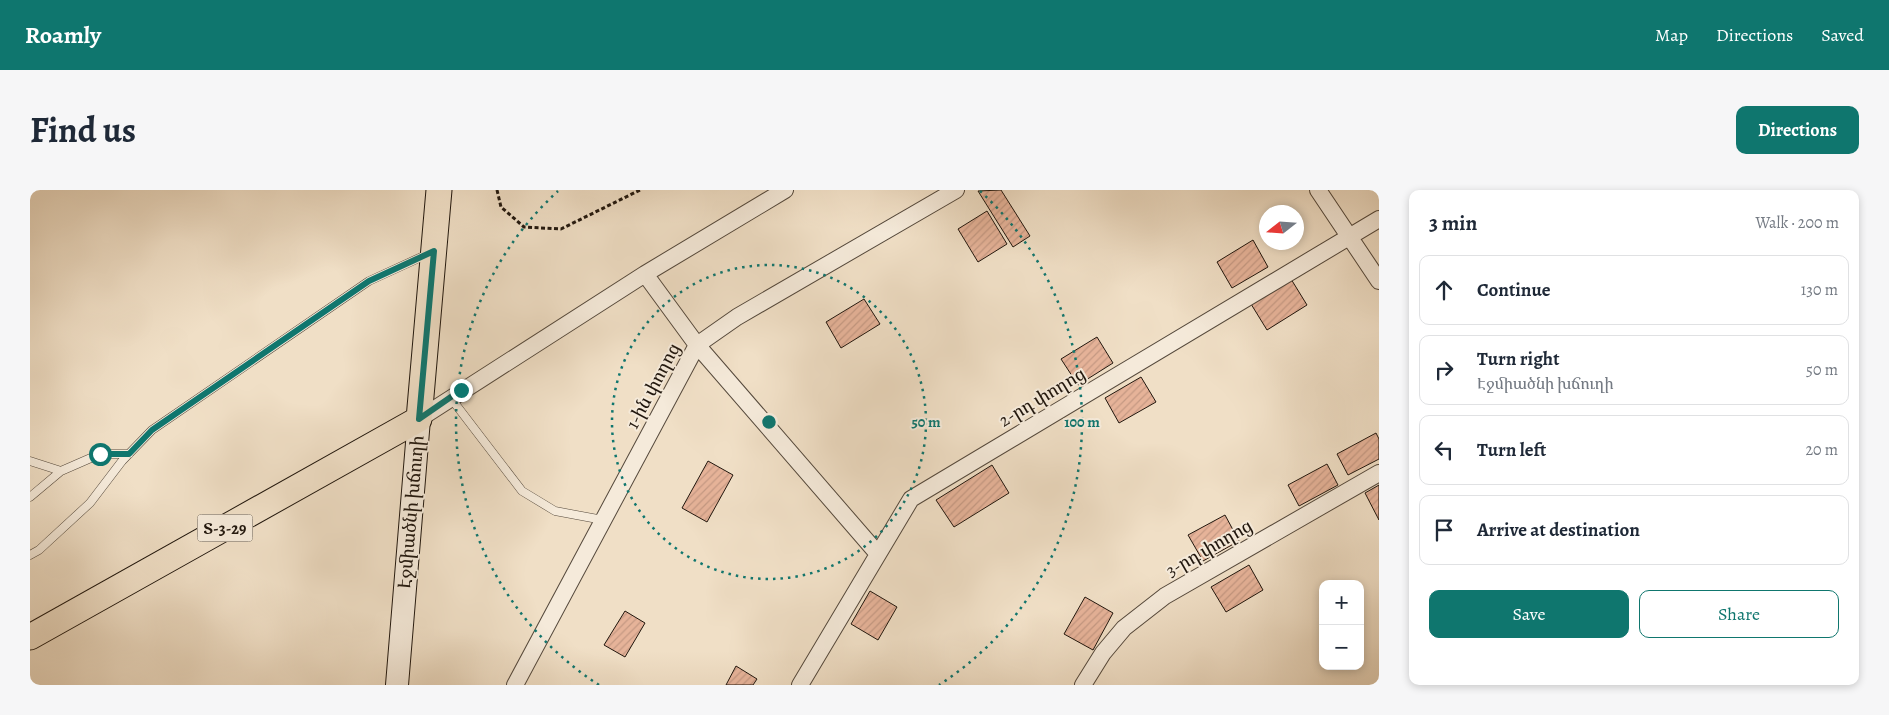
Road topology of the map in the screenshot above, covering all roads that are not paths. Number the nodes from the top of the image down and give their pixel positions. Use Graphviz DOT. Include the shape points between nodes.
graph roads {
  1 [pos="440,190"];
  2 [pos="785,190"];
  3 [pos="956,190"];
  4 [pos="1318,190"];
  5 [pos="1379,219"];
  6 [pos="1350,236"];
  7 [pos="434,251"];
  8 [pos="645,274"];
  9 [pos="1379,281"];
  10 [pos="697,345"];
  11 [pos="450,397"];
  12 [pos="419,419"];
  13 [pos="129,454"];
  14 [pos="30,461"];
  15 [pos="61,471"];
  16 [pos="1379,473"];
  17 [pos="30,498"];
  18 [pos="603,520"];
  19 [pos="878,554"];
  20 [pos="30,556"];
  21 [pos="30,637"];
  22 [pos="397,685"];
  23 [pos="515,685"];
  24 [pos="800,685"];
  25 [pos="1083,685"];
  1 -- 7 [label="main road, Էջմիածնի խճուղի"];
  2 -- 8 [label="street"];
  3 -- 10 [label="street, 1-ին փողոց" via="737,317"];
  4 -- 6 [label="street"];
  5 -- 6 [label="street, 2-րդ փողոց"];
  6 -- 9 [label="street"];
  6 -- 19 [label="street, 2-րդ փողոց" via="911,498"];
  7 -- 12 [label="main road, Էջմիածնի խճուղի"];
  7 -- 13 [label="lane" via="369,281 152,430"];
  8 -- 10 [label="street"];
  8 -- 11 [label="street"];
  10 -- 18 [label="street, 1-ին փողոց"];
  10 -- 19 [label="street"];
  11 -- 12 [label="street"];
  11 -- 18 [label="lane" via="522,491 555,511"];
  12 -- 21 [label="main road, Տ-3-29"];
  12 -- 22 [label="main road, Էջմիածնի խճուղի"];
  13 -- 15 [label="lane" via="100,454"];
  13 -- 20 [label="lane" via="90,503"];
  14 -- 15 [label="lane"];
  15 -- 17 [label="lane"];
  16 -- 25 [label="street, 3-րդ փողոց" via="1165,596 1124,628"];
  18 -- 23 [label="street, 1-ին փողոց"];
  19 -- 24 [label="street, 2-րդ փողոց"];
}
